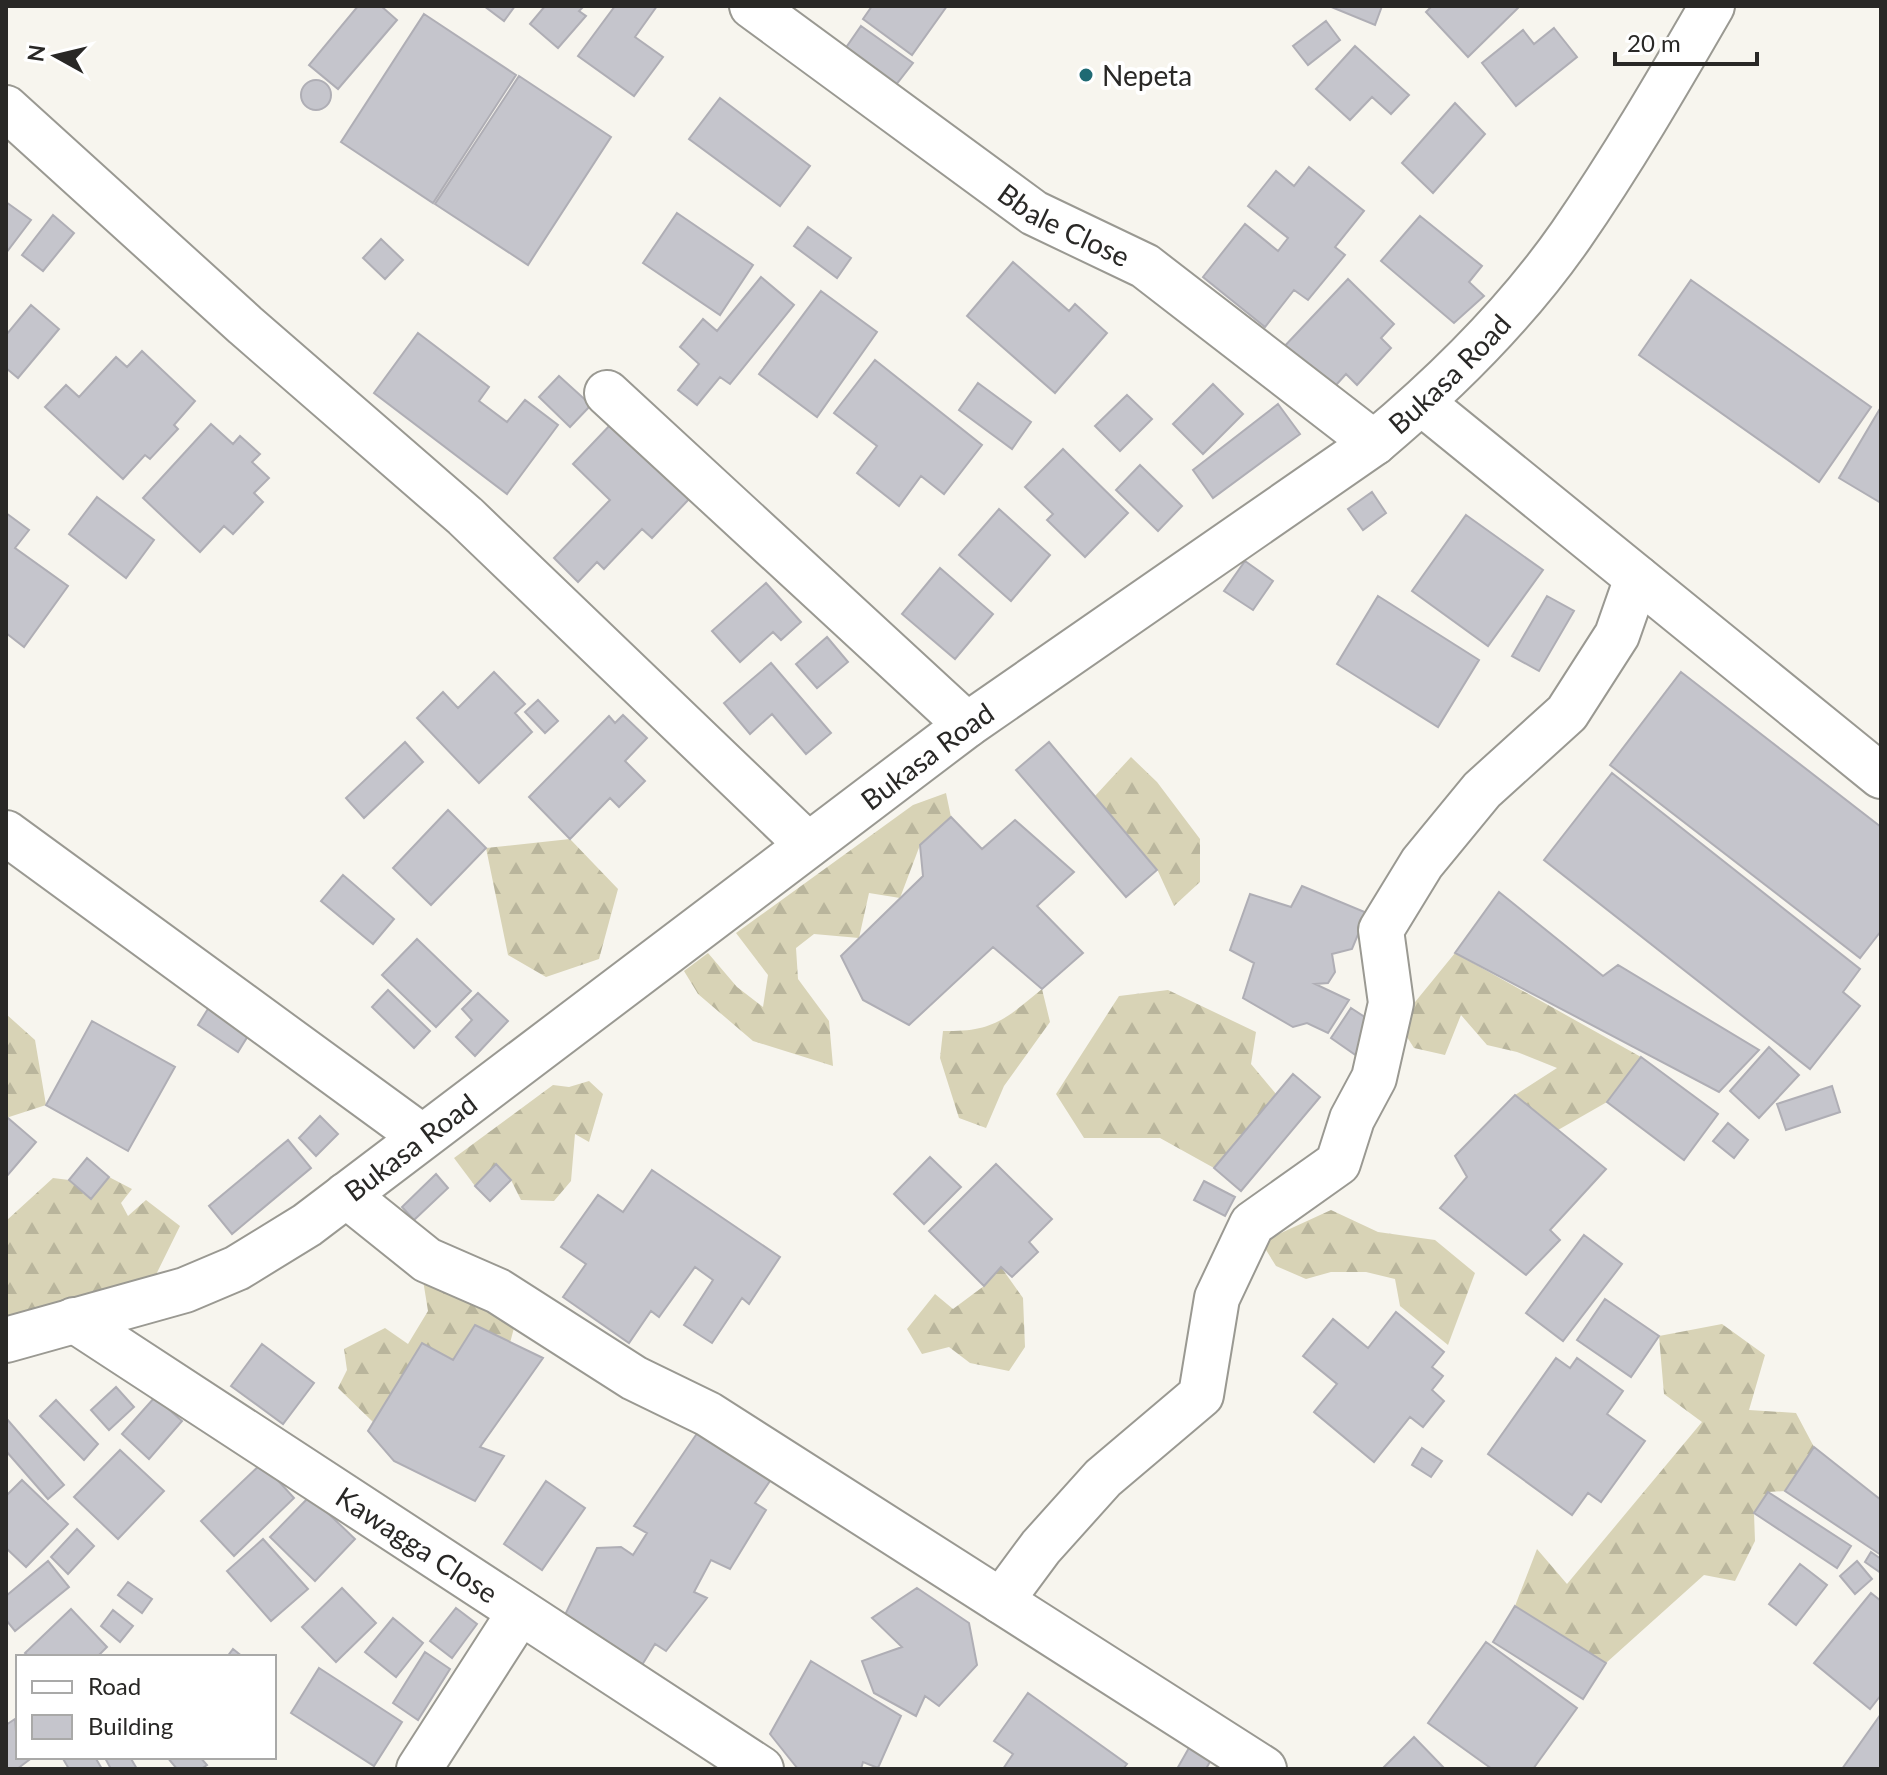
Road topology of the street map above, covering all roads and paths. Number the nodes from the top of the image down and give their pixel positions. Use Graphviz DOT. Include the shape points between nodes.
graph roads {
  1 [pos="752,6"];
  2 [pos="1712,6"];
  3 [pos="6,108"];
  4 [pos="607,393"];
  5 [pos="1422,403"];
  6 [pos="1374,443"];
  7 [pos="1637,578"];
  8 [pos="967,725"];
  9 [pos="1881,776"];
  10 [pos="6,833"];
  11 [pos="808,845"];
  12 [pos="421,1136"];
  13 [pos="346,1195"];
  14 [pos="74,1320"];
  15 [pos="6,1340"];
  16 [pos="1001,1601"];
  17 [pos="520,1612"];
  18 [pos="419,1769"];
  19 [pos="761,1769"];
  20 [pos="1264,1769"];
  1 -- 6 [label="street, Bbale Close" via="1034,213 1145,266"];
  2 -- 5 [label="street, Bukasa Road" via="1569,238 1492,333"];
  3 -- 11 [label="street" via="465,516"];
  4 -- 8 [label="street"];
  5 -- 6 [label="street, Bukasa Road"];
  5 -- 7 [label="street"];
  6 -- 8 [label="street, Bukasa Road"];
  7 -- 9 [label="street"];
  7 -- 16 [label="street" via="1617,635 1567,713 1482,790 1422,863 1381,930 1391,1003 1374,1078 1352,1119 1338,1163 1252,1224 1217,1298 1201,1395 1103,1478"];
  8 -- 11 [label="street, Bukasa Road"];
  10 -- 12 [label="street"];
  11 -- 12 [label="street, Bukasa Road"];
  12 -- 13 [label="street, Bukasa Road"];
  13 -- 14 [label="street, Bukasa Road" via="237,1268 185,1290"];
  13 -- 16 [label="street" via="427,1260 498,1291 634,1378 708,1414"];
  14 -- 15 [label="street, Bukasa Road"];
  14 -- 17 [label="street, Kawagga Close"];
  16 -- 20 [label="street"];
  17 -- 18 [label="street"];
  17 -- 19 [label="street, Kawagga Close"];
}
